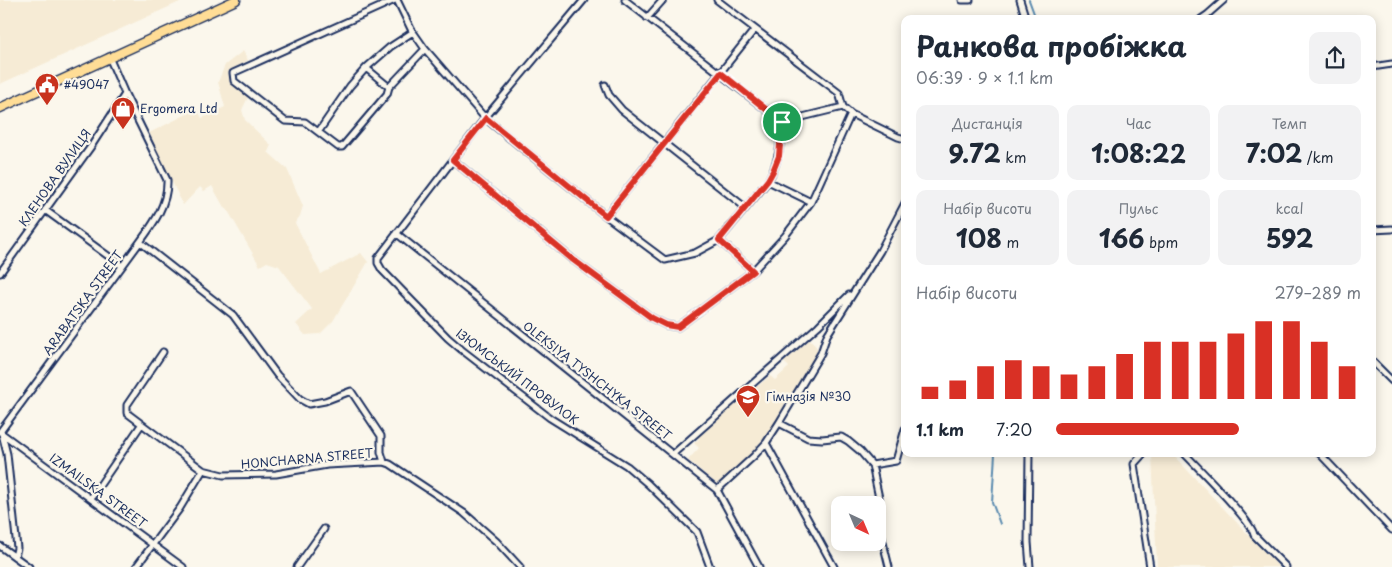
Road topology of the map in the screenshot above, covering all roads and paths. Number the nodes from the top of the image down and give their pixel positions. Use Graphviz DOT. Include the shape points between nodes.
graph roads {
  1 [pos="236,0"];
  2 [pos="396,0"];
  3 [pos="584,0"];
  4 [pos="625,0"];
  5 [pos="662,0"];
  6 [pos="717,0"];
  7 [pos="963,0"];
  8 [pos="970,0"];
  9 [pos="1020,0"];
  10 [pos="1224,0"];
  11 [pos="1025,15"];
  12 [pos="1207,15"];
  13 [pos="648,18"];
  14 [pos="755,29"];
  15 [pos="413,32"];
  16 [pos="425,49"];
  17 [pos="109,58"];
  18 [pos="1392,64"];
  19 [pos="1376,66"];
  20 [pos="366,68"];
  21 [pos="721,73"];
  22 [pos="605,85"];
  23 [pos="389,87"];
  24 [pos="125,94"];
  25 [pos="843,107"];
  26 [pos="0,108"];
  27 [pos="851,114"];
  28 [pos="486,118"];
  29 [pos="782,122"];
  30 [pos="319,131"];
  31 [pos="901,137"];
  32 [pos="664,145"];
  33 [pos="453,160"];
  34 [pos="768,180"];
  35 [pos="811,202"];
  36 [pos="746,208"];
  37 [pos="45,210"];
  38 [pos="901,211"];
  39 [pos="606,216"];
  40 [pos="1392,229"];
  41 [pos="1376,230"];
  42 [pos="396,233"];
  43 [pos="719,240"];
  44 [pos="140,242"];
  45 [pos="122,266"];
  46 [pos="753,271"];
  47 [pos="0,273"];
  48 [pos="857,288"];
  49 [pos="163,352"];
  50 [pos="1376,365"];
  51 [pos="1392,381"];
  52 [pos="779,423"];
  53 [pos="141,425"];
  54 [pos="1,433"];
  55 [pos="766,443"];
  56 [pos="901,443"];
  57 [pos="673,454"];
  58 [pos="1029,457"];
  59 [pos="1140,457"];
  60 [pos="1188,457"];
  61 [pos="1323,457"];
  62 [pos="384,462"];
  63 [pos="872,465"];
  64 [pos="202,470"];
  65 [pos="717,490"];
  66 [pos="91,498"];
  67 [pos="324,529"];
  68 [pos="1392,530"];
  69 [pos="153,544"];
  70 [pos="0,546"];
  71 [pos="15,557"];
  72 [pos="29,567"];
  73 [pos="136,567"];
  74 [pos="183,567"];
  75 [pos="297,567"];
  76 [pos="520,567"];
  77 [pos="710,567"];
  78 [pos="759,567"];
  79 [pos="834,567"];
  80 [pos="889,567"];
  81 [pos="1030,567"];
  82 [pos="1150,567"];
  83 [pos="1286,567"];
  1 -- 17 [label="main road"];
  2 -- 15 [label="street"];
  2 -- 30 [label="street" via="233,73 234,81 285,121 305,122"];
  3 -- 28 [label="street"];
  4 -- 13 [label="street"];
  5 -- 13 [label="street"];
  6 -- 14 [label="street"];
  7 -- 8 [label="street"];
  9 -- 11 [label="street"];
  10 -- 12 [label="street"];
  13 -- 21 [label="street"];
  14 -- 21 [label="street"];
  14 -- 25 [label="street" via="839,93"];
  15 -- 16 [label="street"];
  15 -- 20 [label="street"];
  16 -- 23 [label="street"];
  16 -- 28 [label="street"];
  17 -- 24 [label="street"];
  17 -- 26 [label="main road"];
  18 -- 19 [label="street"];
  20 -- 23 [label="street"];
  20 -- 30 [label="street"];
  21 -- 29 [label="street"];
  21 -- 32 [label="street"];
  22 -- 32 [label="street" via="622,110"];
  23 -- 30 [label="street" via="387,94 342,147"];
  24 -- 37 [label="street, КЛЕНОВА ВУЛИЦЯ"];
  24 -- 44 [label="street, ARABATSKA STREET" via="167,180 164,203"];
  25 -- 27 [label="street"];
  25 -- 29 [label="street"];
  27 -- 31 [label="street"];
  27 -- 35 [label="street"];
  28 -- 33 [label="street"];
  28 -- 39 [label="street"];
  29 -- 34 [label="street" via="779,156"];
  32 -- 36 [label="street"];
  32 -- 39 [label="street"];
  33 -- 42 [label="street"];
  33 -- 46 [label="street" via="572,259 666,325 678,327"];
  34 -- 35 [label="street"];
  34 -- 36 [label="street"];
  35 -- 46 [label="street"];
  36 -- 43 [label="street"];
  37 -- 45 [label="street"];
  37 -- 47 [label="street, КЛЕНОВА ВУЛИЦЯ"];
  38 -- 48 [label="street"];
  39 -- 43 [label="street" via="665,260 695,253"];
  40 -- 41 [label="street"];
  42 -- 57 [label="street, OLEKSIYA TYSHCHYKA STREET"];
  42 -- 77 [label="street, ІЗЮМСЬКИЙ ПРОВУЛОК" via="378,258 382,270 462,350 550,418 627,466 648,484 697,532"];
  43 -- 46 [label="street"];
  44 -- 45 [label="street, ARABATSKA STREET"];
  44 -- 62 [label="street, HONCHARNA STREET" via="233,315 300,399 309,404 351,391 381,436"];
  45 -- 54 [label="street, ARABATSKA STREET"];
  48 -- 52 [label="street"];
  48 -- 57 [label="street"];
  49 -- 53 [label="street, HONCHARNA STREET" via="127,405 127,413"];
  50 -- 51 [label="street"];
  52 -- 55 [label="street"];
  52 -- 63 [label="street" via="808,438 841,437"];
  53 -- 64 [label="street, HONCHARNA STREET"];
  53 -- 66 [label="street"];
  54 -- 66 [label="street, IZMAILSKA STREET"];
  54 -- 71 [label="street" via="7,454 17,548"];
  55 -- 65 [label="street"];
  55 -- 79 [label="street"];
  56 -- 63 [label="street" via="896,461"];
  57 -- 65 [label="street, OLEKSIYA TYSHCHYKA STREET"];
  58 -- 81 [label="street"];
  59 -- 82 [label="street" via="1134,464"];
  60 -- 83 [label="street" via="1243,516 1254,535"];
  61 -- 68 [label="street"];
  62 -- 64 [label="street, HONCHARNA STREET" via="327,465 250,476 223,476"];
  62 -- 76 [label="street" via="464,513 498,542"];
  63 -- 80 [label="street" via="879,498 880,530"];
  64 -- 69 [label="street" via="180,508"];
  65 -- 78 [label="street, OLEKSIYA TYSHCHYKA STREET"];
  66 -- 69 [label="street, IZMAILSKA STREET"];
  67 -- 75 [label="street"];
  69 -- 73 [label="street"];
  69 -- 74 [label="street, IZMAILSKA STREET"];
  70 -- 71 [label="street"];
  71 -- 72 [label="street"];
}
